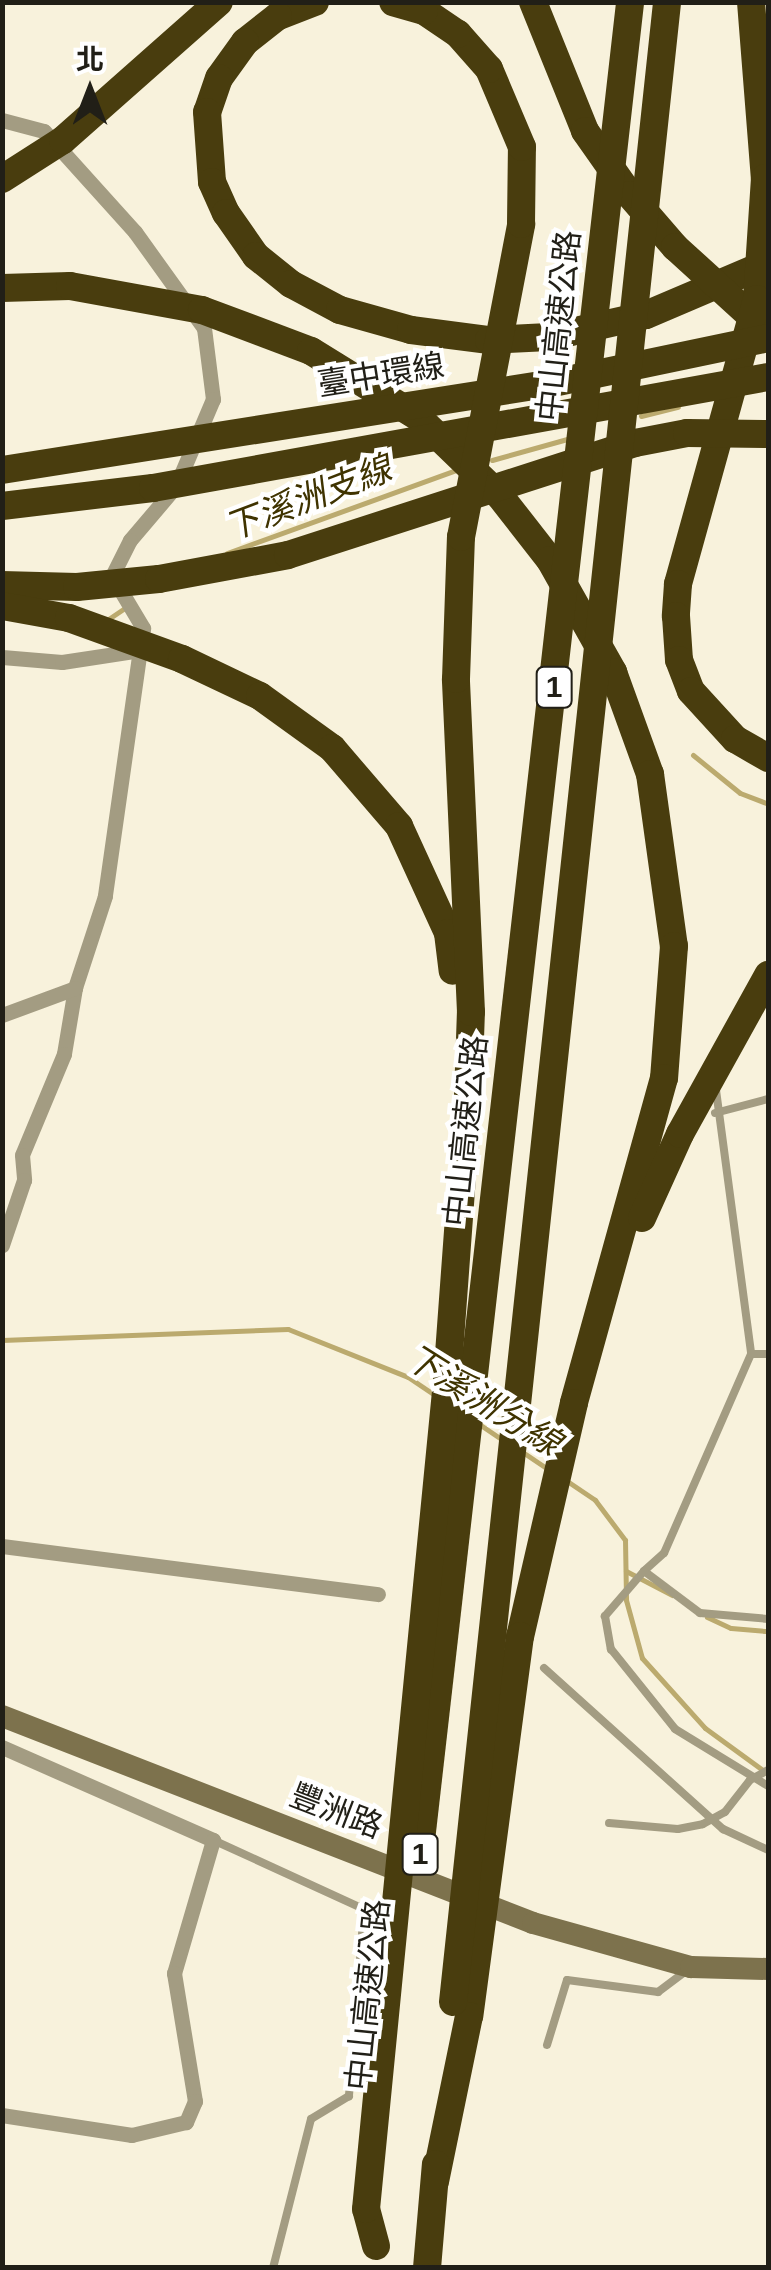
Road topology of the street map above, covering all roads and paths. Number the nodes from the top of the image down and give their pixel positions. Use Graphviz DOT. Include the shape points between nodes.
graph roads {
  1 [pos="218,2"];
  2 [pos="316,2"];
  3 [pos="394,2"];
  4 [pos="533,2"];
  5 [pos="630,2"];
  6 [pos="667,2"];
  7 [pos="751,2"];
  8 [pos="2,120"];
  9 [pos="2,179"];
  10 [pos="768,263"];
  11 [pos="2,288"];
  12 [pos="768,335"];
  13 [pos="768,377"];
  14 [pos="768,434"];
  15 [pos="2,470"];
  16 [pos="2,506"];
  17 [pos="2,585"];
  18 [pos="2,606"];
  19 [pos="140,650"];
  20 [pos="2,656"];
  21 [pos="768,758"];
  22 [pos="768,973"];
  23 [pos="75,988"];
  24 [pos="2,1015"];
  25 [pos="468,1096"];
  26 [pos="768,1099"];
  27 [pos="716,1113"];
  28 [pos="628,1237"];
  29 [pos="2,1245"];
  30 [pos="752,1354"];
  31 [pos="768,1354"];
  32 [pos="453,1459"];
  33 [pos="2,1546"];
  34 [pos="644,1571"];
  35 [pos="378,1594"];
  36 [pos="768,1620"];
  37 [pos="544,1668"];
  38 [pos="2,1716"];
  39 [pos="2,1747"];
  40 [pos="768,1770"];
  41 [pos="758,1774"];
  42 [pos="768,1786"];
  43 [pos="712,1819"];
  44 [pos="609,1823"];
  45 [pos="213,1840"];
  46 [pos="768,1850"];
  47 [pos="691,1967"];
  48 [pos="768,1969"];
  49 [pos="547,2045"];
  50 [pos="2,2115"];
  51 [pos="434,2182"];
  52 [pos="375,2257"];
  53 [pos="273,2268"];
  54 [pos="428,2268"];
  1 -- 9 [label="highway" via="63,140"];
  2 -- 10 [label="highway" via="278,16 245,42 219,78 207,112 212,182 226,214 256,256 290,284 340,310 411,330 489,340 550,337 646,315"];
  3 -- 25 [label="highway" via="424,11 458,34 489,69 522,146 521,224 460,537 456,679 471,1012"];
  4 -- 12 [label="highway" via="586,132 630,195"];
  5 -- 32 [label="highway, 中山高速公路 / 1" via="475,1371"];
  6 -- 51 [label="highway, 1"];
  7 -- 21 [label="highway" via="765,178 757,299 678,584 676,616 679,660 690,691 735,739"];
  8 -- 19 [label="street" via="44,130 135,232 204,328 213,399 176,486 130,540 112,576 143,628"];
  11 -- 28 [label="highway" via="70,286 132,295 202,310 311,350 418,417 528,530 613,672 635,725 660,821 673,929 673,1014"];
  12 -- 15 [label="highway, 臺中環線" via="553,383"];
  13 -- 16 [label="highway" via="153,488"];
  14 -- 17 [label="highway" via="687,433 636,444 288,555 142,580"];
  18 -- 25 [label="highway" via="69,618 182,659 260,696 332,748 399,826 448,932"];
  19 -- 20 [label="street" via="62,662"];
  19 -- 23 [label="street" via="105,896"];
  22 -- 27 [label="lane" via="717,1060"];
  22 -- 28 [label="highway"];
  23 -- 24 [label="street"];
  23 -- 29 [label="street" via="64,1054 22,1155 24,1180"];
  25 -- 32 [label="highway" via="447,1382"];
  26 -- 27 [label="lane"];
  27 -- 30 [label="lane"];
  28 -- 51 [label="highway" via="574,1402 520,1636 469,2016"];
  30 -- 31 [label="lane"];
  30 -- 34 [label="lane" via="664,1553"];
  32 -- 52 [label="highway, 中山高速公路 / 1"];
  33 -- 35 [label="street"];
  34 -- 36 [label="lane" via="700,1612"];
  34 -- 41 [label="lane" via="606,1616 611,1649 675,1729"];
  37 -- 43 [label="lane"];
  38 -- 47 [label="street, 豐洲路" via="533,1923"];
  39 -- 45 [label="street"];
  40 -- 41 [label="lane"];
  41 -- 42 [label="lane"];
  41 -- 43 [label="lane"];
  43 -- 44 [label="lane" via="678,1829"];
  43 -- 46 [label="lane"];
  45 -- 50 [label="street" via="174,1973 194,2102 186,2122 132,2135"];
  45 -- 53 [label="lane" via="364,1910 349,2096 311,2118"];
  47 -- 48 [label="street, 豐洲路"];
  47 -- 49 [label="lane" via="658,1992 566,1980"];
  51 -- 54 [label="highway, 1"];
}
